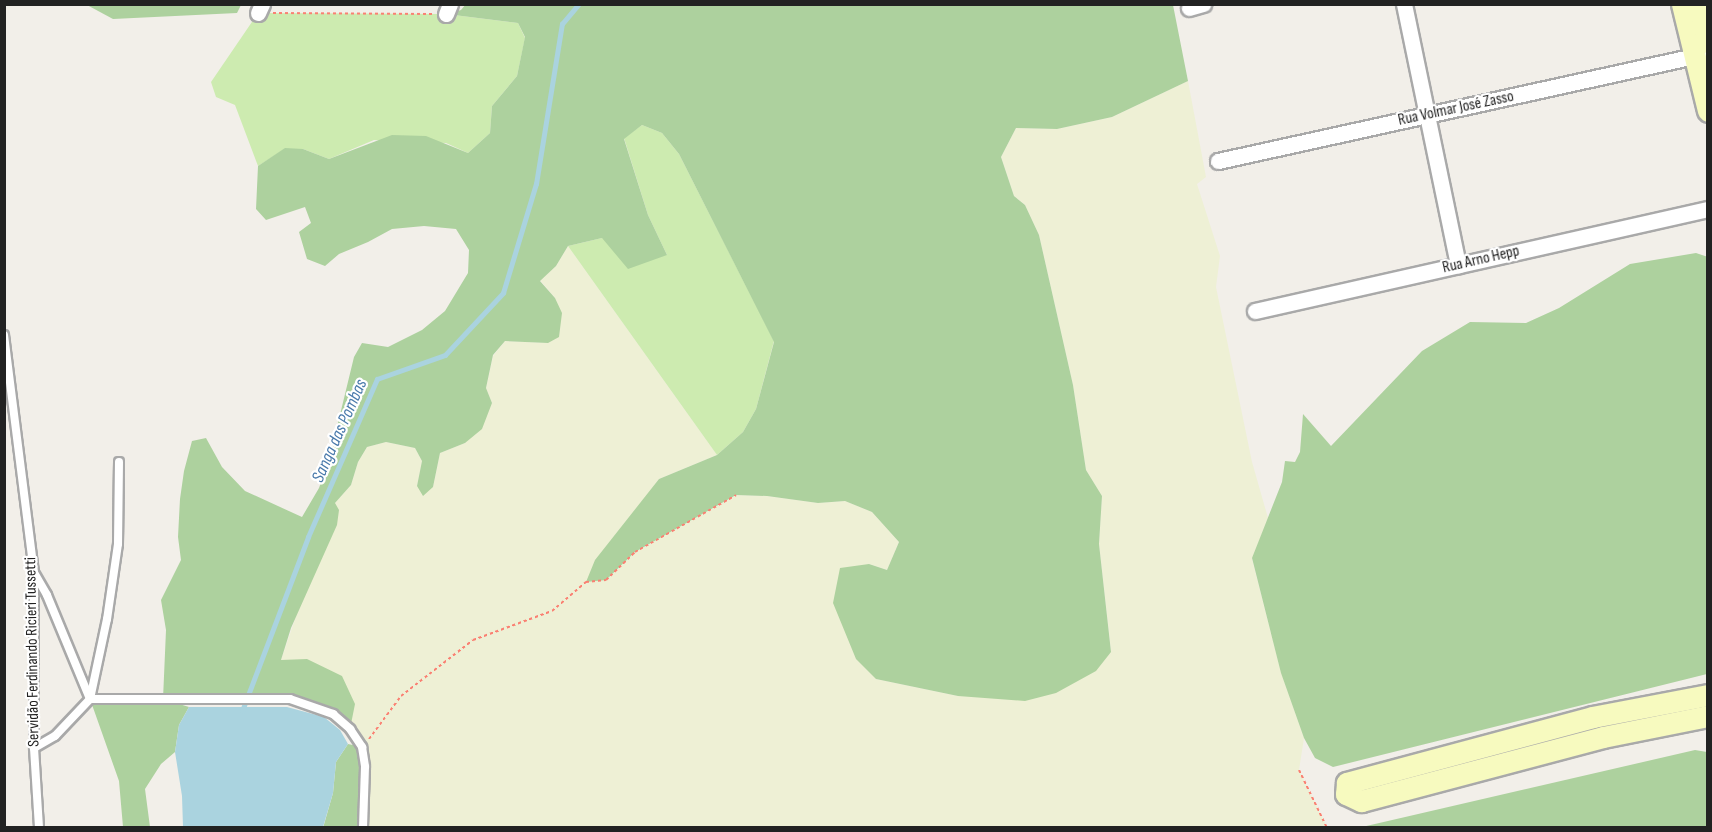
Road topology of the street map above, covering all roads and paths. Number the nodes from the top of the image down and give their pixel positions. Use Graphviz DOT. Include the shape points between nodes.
graph roads {
  1 [pos="1404,4"];
  2 [pos="1682,4"];
  3 [pos="1699,4"];
  4 [pos="260,9"];
  5 [pos="448,9"];
  6 [pos="1703,50"];
  7 [pos="1707,111"];
  8 [pos="1427,115"];
  9 [pos="1218,161"];
  10 [pos="1707,209"];
  11 [pos="1458,265"];
  12 [pos="1255,311"];
  13 [pos="4,335"];
  14 [pos="118,462"];
  15 [pos="736,495"];
  16 [pos="34,574"];
  17 [pos="1707,695"];
  18 [pos="90,699"];
  19 [pos="1707,716"];
  20 [pos="362,747"];
  21 [pos="34,748"];
  22 [pos="1299,770"];
  23 [pos="39,828"];
  24 [pos="363,828"];
  25 [pos="1328,828"];
  1 -- 8 [label="street"];
  2 -- 6 [label="street"];
  3 -- 6 [label="street"];
  4 -- 5 [label="path"];
  6 -- 7 [label="street"];
  6 -- 8 [label="street, Rua Volmar José Zasso"];
  8 -- 9 [label="street, Rua Volmar José Zasso"];
  8 -- 11 [label="street"];
  10 -- 11 [label="street, Rua Arno Hepp"];
  11 -- 12 [label="street, Rua Arno Hepp"];
  13 -- 16 [label="lane, Servidão Ferdinando Ricieri Tussetti"];
  14 -- 18 [label="lane" via="118,544"];
  15 -- 20 [label="path" via="635,552 606,580 586,582 552,611 473,640 401,696"];
  16 -- 18 [label="lane" via="47,594"];
  16 -- 21 [label="lane, Servidão Ferdinando Ricieri Tussetti"];
  17 -- 19 [label="street" via="1593,717 1347,783 1346,794 1361,801 1603,737"];
  18 -- 20 [label="lane" via="290,699 333,714"];
  18 -- 21 [label="lane" via="55,736"];
  20 -- 24 [label="lane"];
  21 -- 23 [label="lane, Servidão Ferdinando Ricieri Tussetti"];
  22 -- 25 [label="path"];
}
